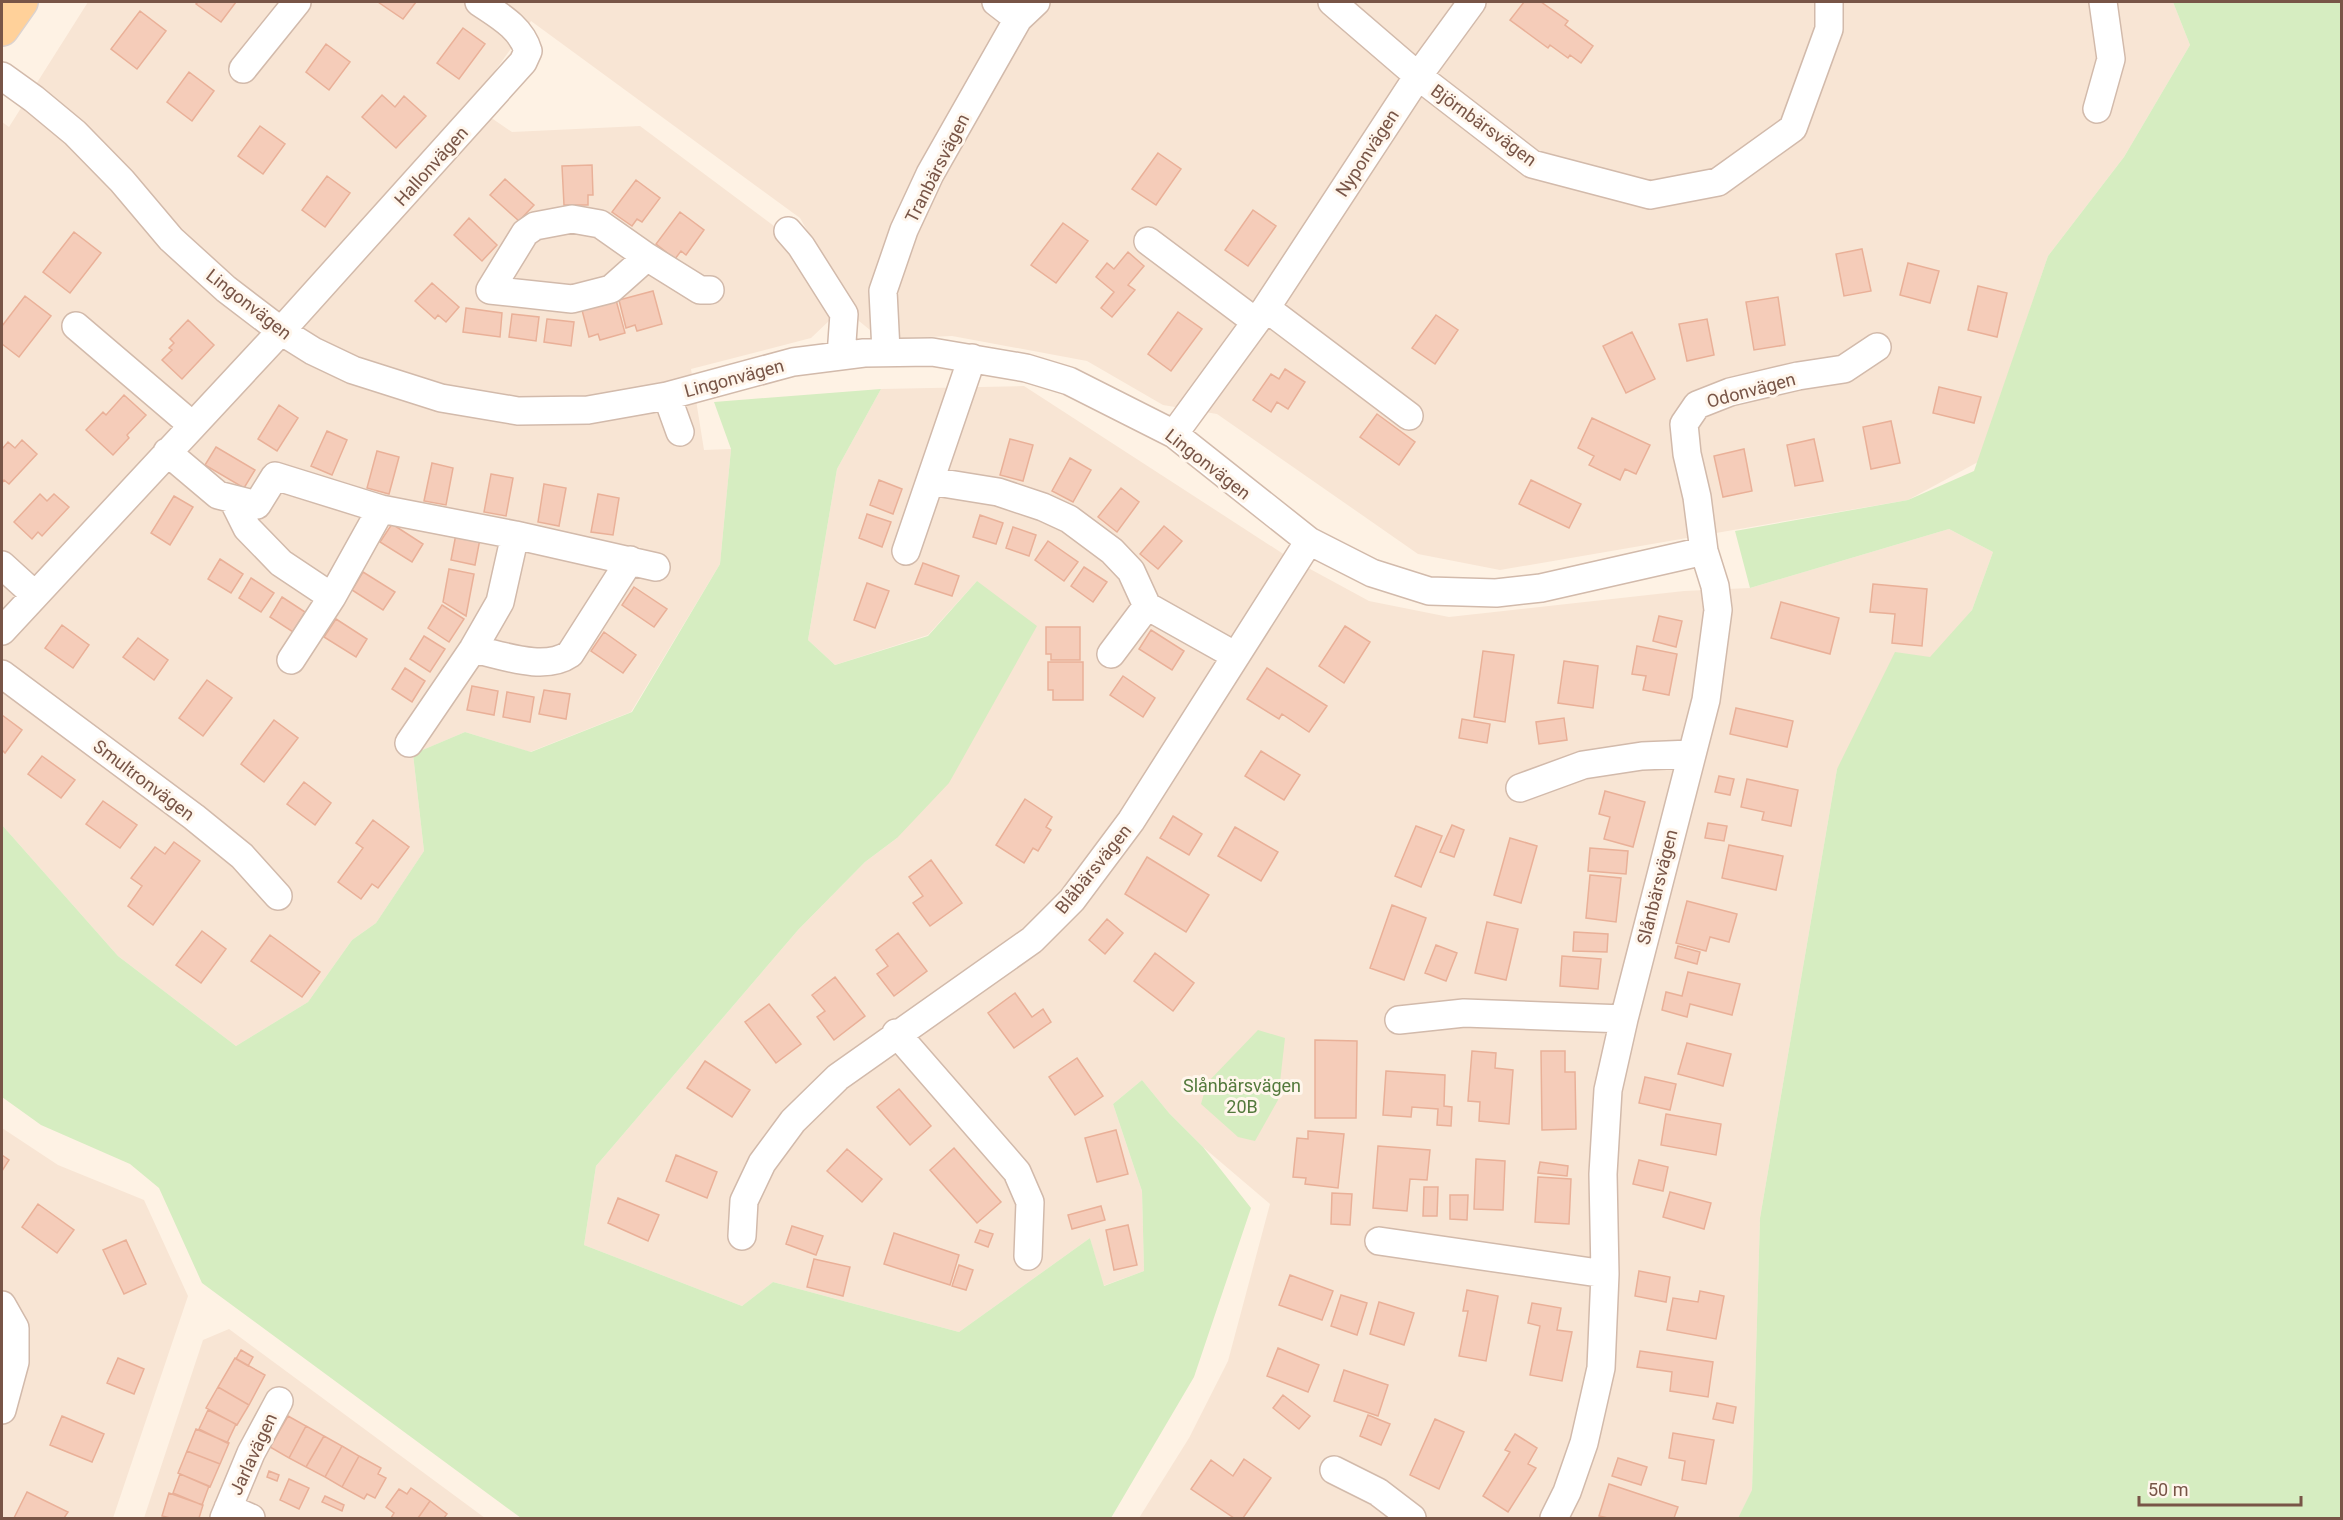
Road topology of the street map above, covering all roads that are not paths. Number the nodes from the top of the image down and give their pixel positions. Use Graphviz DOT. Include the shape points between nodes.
graph roads {
  1 [pos="21,2"];
  2 [pos="297,2"];
  3 [pos="479,2"];
  4 [pos="996,2"];
  5 [pos="1332,2"];
  6 [pos="1472,2"];
  7 [pos="1829,2"];
  8 [pos="2103,2"];
  9 [pos="1027,10"];
  10 [pos="2,29"];
  11 [pos="243,69"];
  12 [pos="2,76"];
  13 [pos="1418,76"];
  14 [pos="2097,109"];
  15 [pos="788,231"];
  16 [pos="1148,241"];
  17 [pos="647,257"];
  18 [pos="710,290"];
  19 [pos="1261,315"];
  20 [pos="76,326"];
  21 [pos="281,331"];
  22 [pos="1877,347"];
  23 [pos="886,351"];
  24 [pos="841,356"];
  25 [pos="972,358"];
  26 [pos="668,396"];
  27 [pos="1409,416"];
  28 [pos="192,424"];
  29 [pos="680,432"];
  30 [pos="1174,434"];
  31 [pos="167,452"];
  32 [pos="930,481"];
  33 [pos="225,498"];
  34 [pos="381,509"];
  35 [pos="515,535"];
  36 [pos="1309,541"];
  37 [pos="906,551"];
  38 [pos="1704,551"];
  39 [pos="630,560"];
  40 [pos="2,565"];
  41 [pos="656,567"];
  42 [pos="35,595"];
  43 [pos="332,597"];
  44 [pos="1147,606"];
  45 [pos="2,631"];
  46 [pos="473,649"];
  47 [pos="1111,654"];
  48 [pos="1236,656"];
  49 [pos="291,660"];
  50 [pos="2,674"];
  51 [pos="409,743"];
  52 [pos="1690,754"];
  53 [pos="1520,788"];
  54 [pos="278,896"];
  55 [pos="1624,1019"];
  56 [pos="1400,1020"];
  57 [pos="896,1034"];
  58 [pos="742,1236"];
  59 [pos="1379,1241"];
  60 [pos="1028,1256"];
  61 [pos="1605,1274"];
  62 [pos="2,1305"];
  63 [pos="279,1401"];
  64 [pos="2,1410"];
  65 [pos="1334,1470"];
  66 [pos="234,1515"];
  67 [pos="1412,1518"];
  68 [pos="1554,1518"];
  1 -- 10 [label="main road"];
  2 -- 11 [label="street"];
  3 -- 21 [label="street, Hallonvägen" via="514,27 525,40 528,51 523,62"];
  4 -- 9 [label="street"];
  5 -- 13 [label="street, Björnbärsvägen"];
  6 -- 13 [label="street, Nyponvägen"];
  7 -- 13 [label="street, Björnbärsvägen" via="1829,28 1793,128 1718,182 1650,195 1532,164"];
  8 -- 14 [label="street" via="2111,59"];
  9 -- 23 [label="street, Tranbärsvägen" via="930,174 904,230 884,291"];
  12 -- 21 [label="street, Lingonvägen" via="75,133 171,239 226,289"];
  13 -- 19 [label="street, Nyponvägen"];
  15 -- 24 [label="street" via="844,314"];
  16 -- 19 [label="street"];
  17 -- 17 [label="street" via="611,288 572,299 490,290 525,233 536,226 572,219 600,224"];
  17 -- 18 [label="street" via="700,290"];
  19 -- 27 [label="street"];
  19 -- 30 [label="street, Nyponvägen"];
  20 -- 28 [label="street"];
  21 -- 26 [label="street, Lingonvägen" via="353,370 441,398 518,411 588,410"];
  21 -- 28 [label="street"];
  22 -- 38 [label="street, Odonvägen" via="1844,369 1730,392 1697,405 1684,424"];
  23 -- 24 [label="street, Lingonvägen"];
  23 -- 25 [label="street, Lingonvägen"];
  24 -- 26 [label="street, Lingonvägen" via="793,362"];
  25 -- 30 [label="street, Lingonvägen" via="1069,381"];
  25 -- 32 [label="street"];
  26 -- 29 [label="street, Lingonvägen"];
  28 -- 31 [label="street"];
  30 -- 36 [label="street, Lingonvägen"];
  31 -- 33 [label="street"];
  31 -- 42 [label="street"];
  32 -- 37 [label="street"];
  32 -- 44 [label="street" via="998,492 1069,519 1112,551 1131,571"];
  33 -- 34 [label="street" via="257,505 275,476"];
  33 -- 43 [label="street" via="280,563"];
  34 -- 35 [label="street"];
  34 -- 43 [label="street"];
  35 -- 39 [label="street"];
  35 -- 46 [label="street" via="500,602"];
  36 -- 38 [label="street, Lingonvägen" via="1372,573 1429,591 1455,593 1541,588"];
  36 -- 48 [label="street, Blåbärsvägen"];
  38 -- 52 [label="street, Slånbärsvägen" via="1718,610 1706,700"];
  39 -- 41 [label="street"];
  39 -- 46 [label="street" via="570,654 562,659 536,662"];
  40 -- 42 [label="street"];
  42 -- 45 [label="street"];
  43 -- 49 [label="street"];
  44 -- 47 [label="street"];
  44 -- 48 [label="street"];
  46 -- 51 [label="street"];
  48 -- 57 [label="street, Blåbärsvägen" via="1131,821 1072,900 1032,940"];
  50 -- 54 [label="street, Smultronvägen" via="194,817 242,856"];
  52 -- 53 [label="street" via="1582,765"];
  52 -- 55 [label="street, Slånbärsvägen"];
  55 -- 56 [label="street" via="1464,1013"];
  55 -- 61 [label="street, Slånbärsvägen" via="1608,1090 1603,1174"];
  57 -- 58 [label="street, Blåbärsvägen" via="838,1077 793,1121 762,1163 744,1201"];
  57 -- 60 [label="street" via="1017,1172 1030,1202"];
  59 -- 61 [label="street"];
  61 -- 68 [label="street, Slånbärsvägen" via="1596,1395 1584,1443"];
  62 -- 64 [label="street" via="15,1328 15,1362"];
  63 -- 66 [label="street, Jarlavägen" via="251,1453"];
  65 -- 67 [label="street" via="1377,1492"];
}
